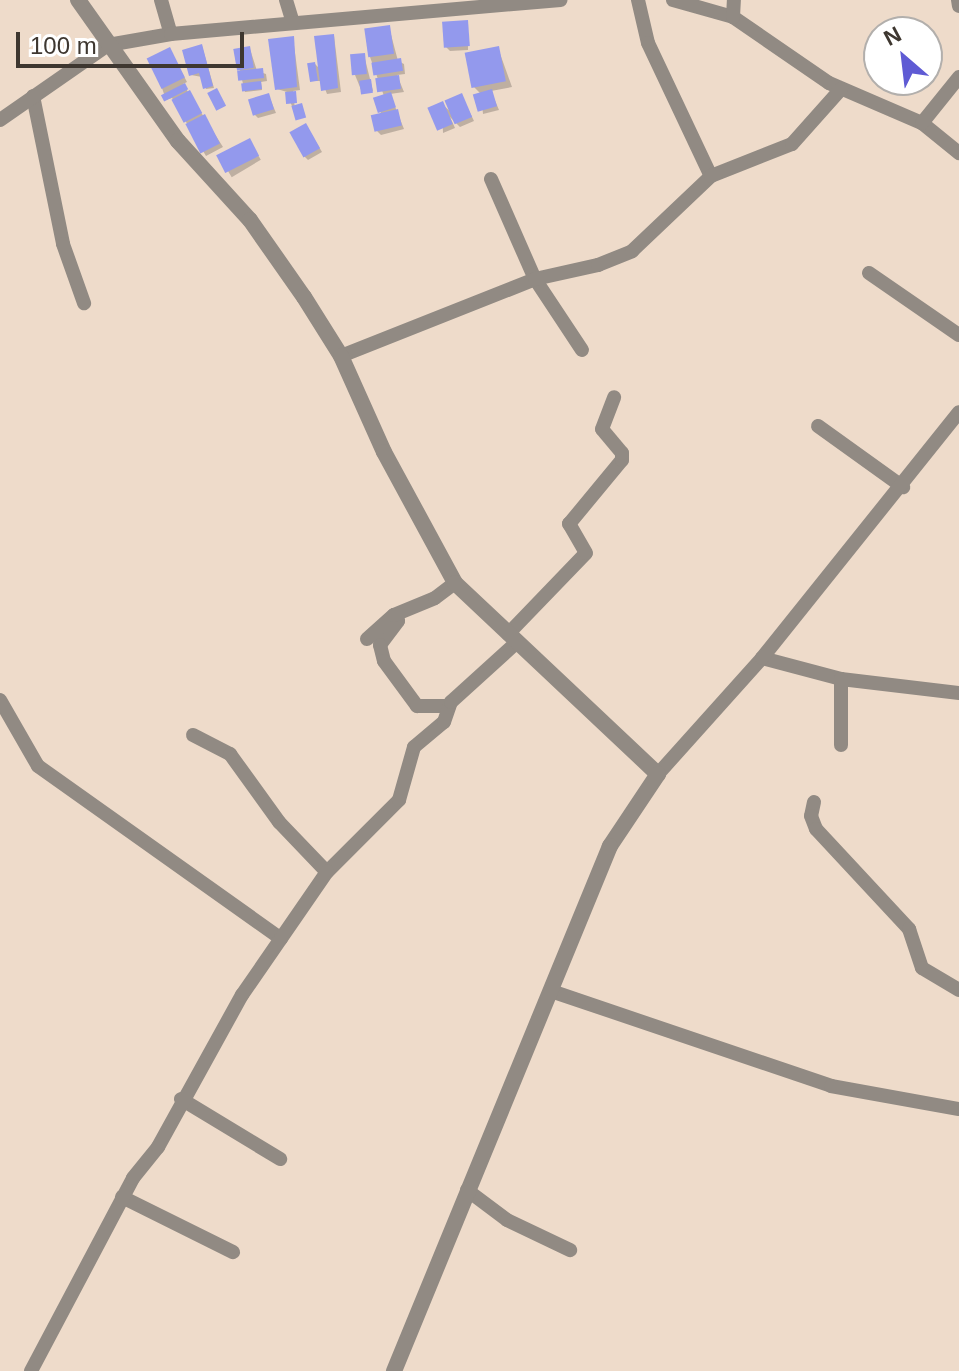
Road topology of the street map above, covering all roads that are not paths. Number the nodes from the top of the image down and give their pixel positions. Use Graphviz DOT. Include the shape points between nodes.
graph roads {
  1 [pos="78,0"];
  2 [pos="161,0"];
  3 [pos="286,0"];
  4 [pos="561,0"];
  5 [pos="638,0"];
  6 [pos="673,0"];
  7 [pos="734,0"];
  8 [pos="520,2"];
  9 [pos="733,17"];
  10 [pos="293,23"];
  11 [pos="171,34"];
  12 [pos="108,45"];
  13 [pos="959,77"];
  14 [pos="841,89"];
  15 [pos="33,96"];
  16 [pos="0,120"];
  17 [pos="922,123"];
  18 [pos="959,153"];
  19 [pos="711,176"];
  20 [pos="491,179"];
  21 [pos="869,273"];
  22 [pos="535,279"];
  23 [pos="84,303"];
  24 [pos="959,335"];
  25 [pos="582,350"];
  26 [pos="341,356"];
  27 [pos="614,397"];
  28 [pos="959,412"];
  29 [pos="818,426"];
  30 [pos="903,487"];
  31 [pos="455,583"];
  32 [pos="394,615"];
  33 [pos="512,638"];
  34 [pos="367,639"];
  35 [pos="762,658"];
  36 [pos="841,679"];
  37 [pos="959,693"];
  38 [pos="0,700"];
  39 [pos="449,706"];
  40 [pos="193,735"];
  41 [pos="841,745"];
  42 [pos="658,774"];
  43 [pos="814,802"];
  44 [pos="327,872"];
  45 [pos="281,939"];
  46 [pos="959,990"];
  47 [pos="551,991"];
  48 [pos="181,1099"];
  49 [pos="959,1109"];
  50 [pos="280,1159"];
  51 [pos="467,1190"];
  52 [pos="122,1197"];
  53 [pos="570,1250"];
  54 [pos="233,1252"];
  55 [pos="31,1371"];
  56 [pos="394,1371"];
  1 -- 12 [label="street"];
  2 -- 11 [label="street"];
  3 -- 10 [label="street"];
  4 -- 8 [label="street"];
  5 -- 19 [label="street" via="648,43"];
  6 -- 9 [label="street"];
  7 -- 9 [label="street"];
  8 -- 10 [label="street"];
  9 -- 14 [label="street"];
  10 -- 11 [label="street"];
  11 -- 12 [label="street"];
  12 -- 15 [label="street"];
  12 -- 26 [label="street" via="178,141 250,220"];
  13 -- 17 [label="street"];
  14 -- 17 [label="street"];
  14 -- 19 [label="street" via="786,148"];
  15 -- 16 [label="street"];
  15 -- 23 [label="street" via="63,244"];
  17 -- 18 [label="street"];
  19 -- 22 [label="street" via="632,251 598,265"];
  20 -- 22 [label="street"];
  21 -- 24 [label="street"];
  22 -- 25 [label="street"];
  22 -- 26 [label="street"];
  26 -- 31 [label="street" via="391,466"];
  27 -- 33 [label="street" via="602,429 622,460 569,524 586,553"];
  28 -- 30 [label="street"];
  29 -- 30 [label="street"];
  30 -- 35 [label="street"];
  31 -- 32 [label="street"];
  31 -- 33 [label="street"];
  32 -- 34 [label="street"];
  32 -- 39 [label="street" via="398,621 380,645 384,661 417,706"];
  33 -- 39 [label="street"];
  33 -- 42 [label="street"];
  35 -- 36 [label="street"];
  35 -- 42 [label="street"];
  36 -- 37 [label="street"];
  36 -- 41 [label="street"];
  38 -- 45 [label="street" via="38,766"];
  39 -- 44 [label="street" via="444,722 414,747 399,800"];
  40 -- 44 [label="street" via="230,754 279,822"];
  42 -- 47 [label="street" via="610,846"];
  43 -- 46 [label="street" via="811,816 816,829 909,929 922,968"];
  44 -- 45 [label="street"];
  45 -- 48 [label="street"];
  47 -- 49 [label="street" via="831,1086"];
  47 -- 51 [label="street"];
  48 -- 50 [label="street"];
  48 -- 52 [label="street" via="158,1147"];
  51 -- 53 [label="street" via="507,1220"];
  51 -- 56 [label="street"];
  52 -- 54 [label="street"];
  52 -- 55 [label="street"];
}
